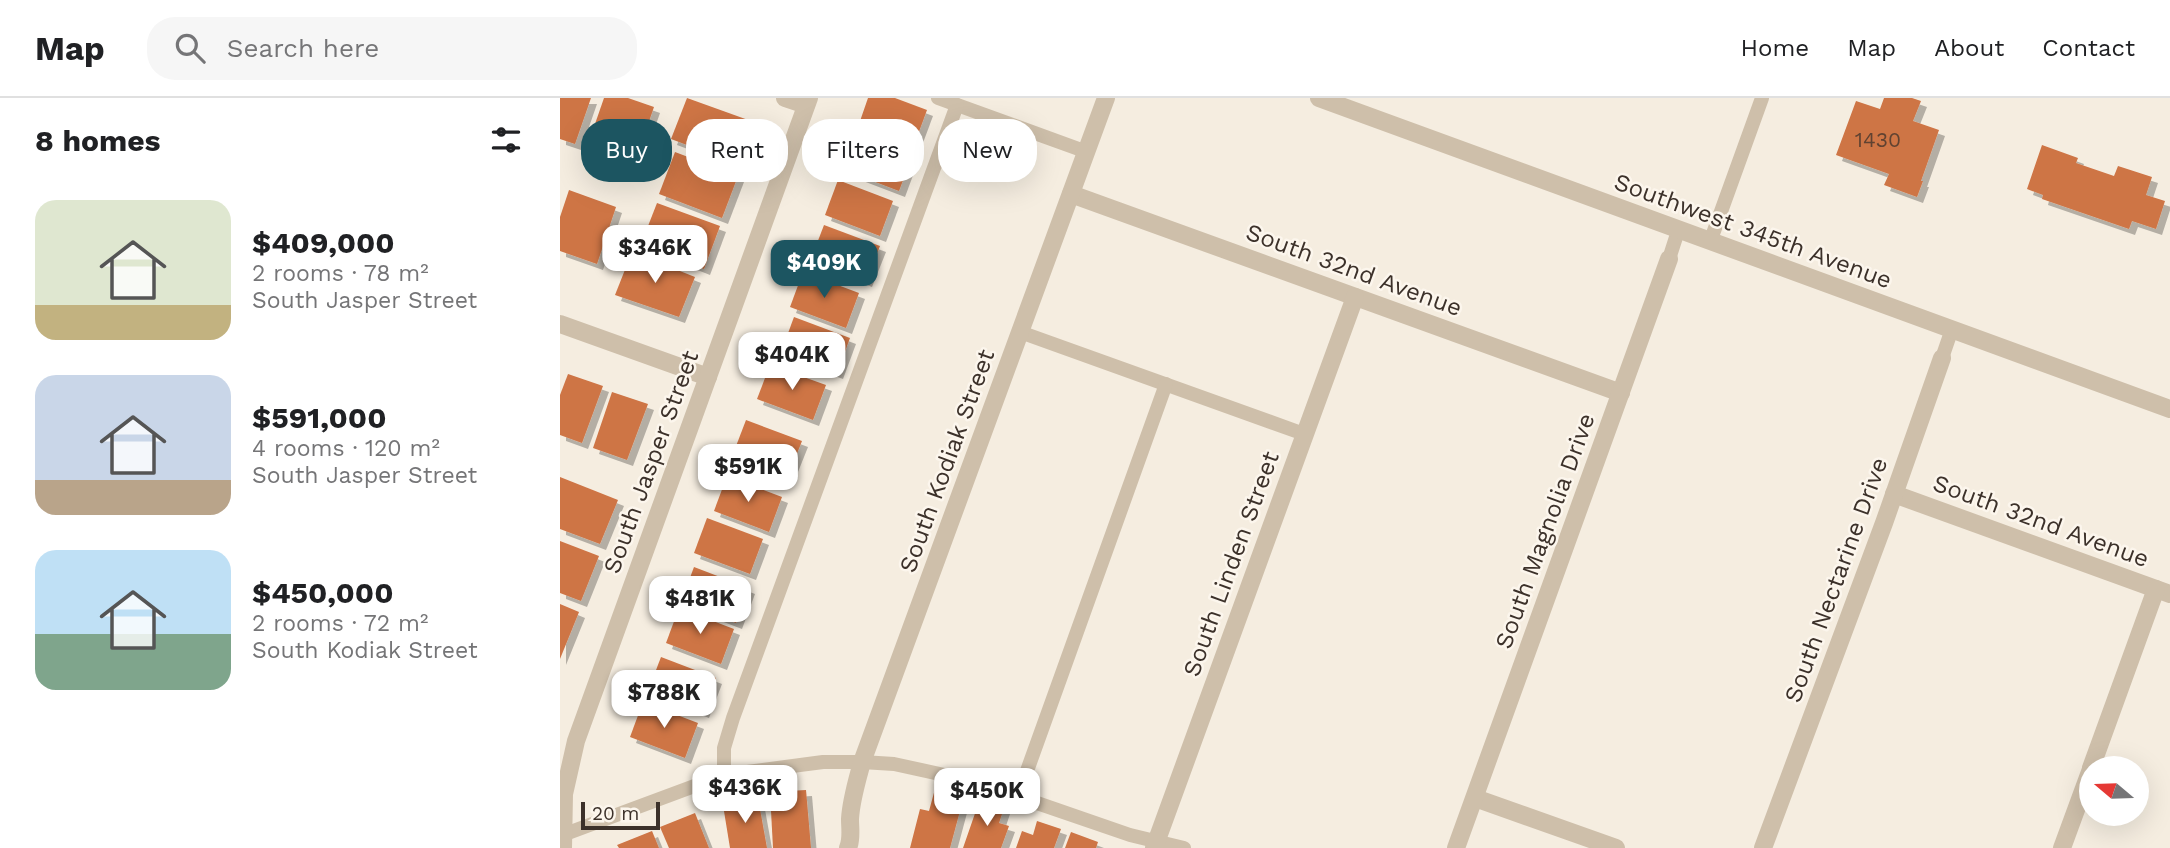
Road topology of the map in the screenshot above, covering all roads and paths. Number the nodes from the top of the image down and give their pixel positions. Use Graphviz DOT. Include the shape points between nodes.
graph roads {
  1 [pos="785,98"];
  2 [pos="938,98"];
  3 [pos="1106,98"];
  4 [pos="1320,98"];
  5 [pos="1762,98"];
  6 [pos="807,102"];
  7 [pos="957,105"];
  8 [pos="1087,152"];
  9 [pos="1071,194"];
  10 [pos="1678,231"];
  11 [pos="1710,242"];
  12 [pos="1669,259"];
  13 [pos="1355,297"];
  14 [pos="560,324"];
  15 [pos="1952,329"];
  16 [pos="1020,332"];
  17 [pos="1942,358"];
  18 [pos="708,377"];
  19 [pos="1166,384"];
  20 [pos="1621,393"];
  21 [pos="2170,409"];
  22 [pos="1304,434"];
  23 [pos="1894,494"];
  24 [pos="2163,592"];
  25 [pos="2096,756"];
  26 [pos="862,762"];
  27 [pos="724,775"];
  28 [pos="1018,796"];
  29 [pos="1475,798"];
  30 [pos="2079,802"];
  31 [pos="561,840"];
  32 [pos="1156,844"];
  33 [pos="1592,844"];
  34 [pos="851,847"];
  35 [pos="1184,848"];
  36 [pos="1456,848"];
  37 [pos="1616,848"];
  38 [pos="1763,848"];
  39 [pos="2062,848"];
  1 -- 6 [label="street"];
  2 -- 7 [label="lane"];
  3 -- 8 [label="street, South Kodiak Street"];
  4 -- 10 [label="street, Southwest 345th Avenue"];
  5 -- 11 [label="lane"];
  6 -- 18 [label="street, South Jasper Street"];
  7 -- 8 [label="lane"];
  7 -- 27 [label="lane" via="733,718 724,748"];
  8 -- 9 [label="street, South Kodiak Street"];
  9 -- 13 [label="street, South 32nd Avenue"];
  9 -- 16 [label="street, South Kodiak Street"];
  10 -- 11 [label="street, Southwest 345th Avenue"];
  10 -- 12 [label="lane, South Magnolia Drive"];
  11 -- 15 [label="street, Southwest 345th Avenue"];
  12 -- 20 [label="street, South Magnolia Drive"];
  13 -- 20 [label="street, South 32nd Avenue"];
  13 -- 22 [label="street, South Linden Street"];
  14 -- 18 [label="street"];
  15 -- 17 [label="lane, South Nectarine Drive"];
  15 -- 21 [label="street, Southwest 345th Avenue"];
  16 -- 19 [label="lane"];
  16 -- 26 [label="street, South Kodiak Street"];
  17 -- 23 [label="street, South Nectarine Drive"];
  18 -- 31 [label="street, South Jasper Street" via="576,741 564,794"];
  19 -- 22 [label="lane"];
  19 -- 28 [label="lane"];
  20 -- 29 [label="street, South Magnolia Drive"];
  22 -- 32 [label="street, South Linden Street"];
  23 -- 24 [label="street, South 32nd Avenue"];
  23 -- 38 [label="street, South Nectarine Drive"];
  24 -- 25 [label="street"];
  26 -- 27 [label="lane" via="823,762"];
  26 -- 28 [label="lane" via="940,773"];
  26 -- 34 [label="street, South Kodiak Street" via="850,818"];
  27 -- 31 [label="lane"];
  28 -- 32 [label="lane"];
  29 -- 33 [label="street"];
  29 -- 36 [label="street, South Magnolia Drive"];
  30 -- 39 [label="street"];
  32 -- 35 [label="lane"];
  33 -- 37 [label="street"];
}
